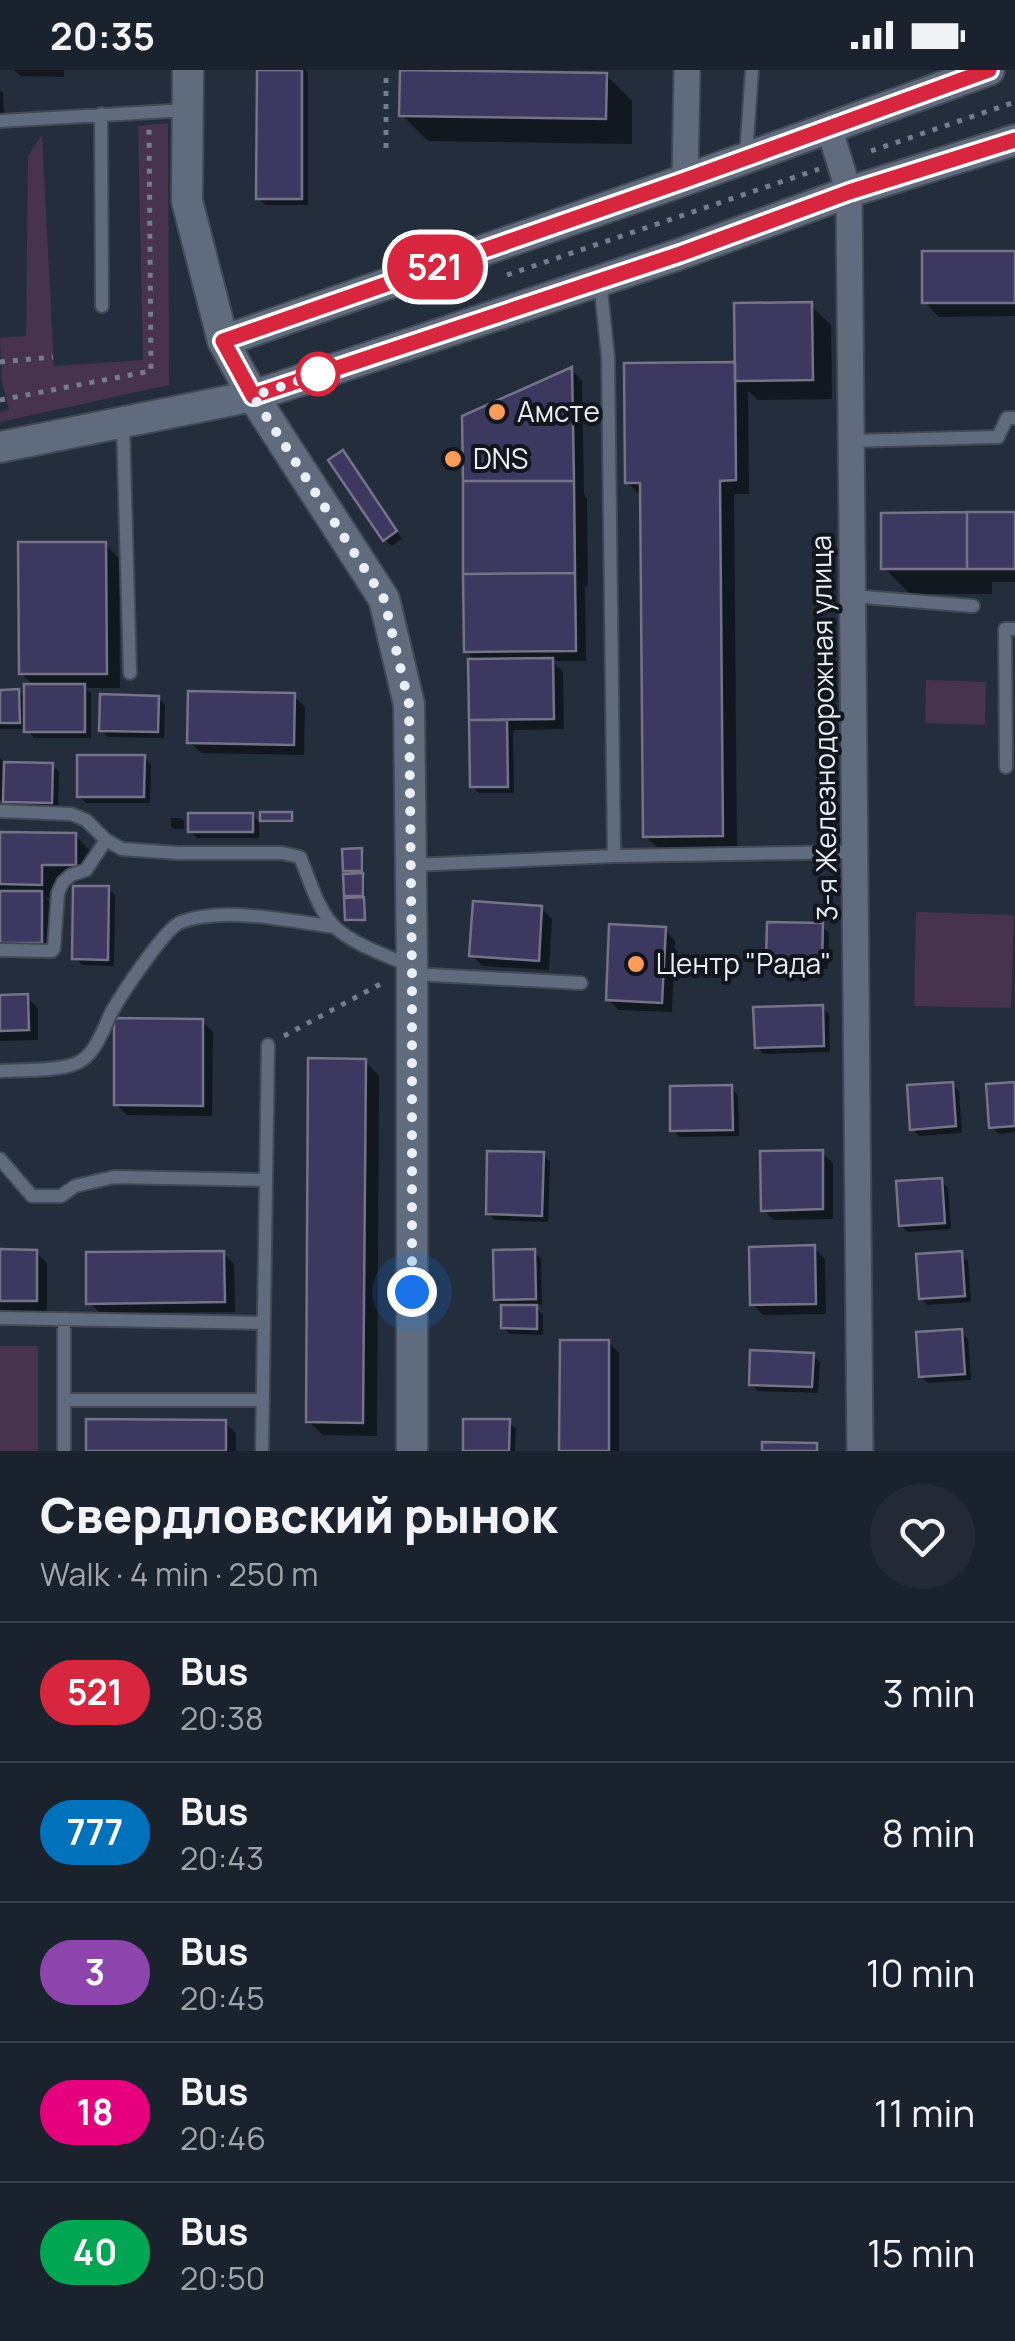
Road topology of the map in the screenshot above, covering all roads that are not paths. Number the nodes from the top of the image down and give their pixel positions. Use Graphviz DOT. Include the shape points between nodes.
graph roads {
  1 [pos="188,70"];
  2 [pos="687,70"];
  3 [pos="752,70"];
  4 [pos="989,70"];
  5 [pos="942,79"];
  6 [pos="188,110"];
  7 [pos="101,114"];
  8 [pos="0,121"];
  9 [pos="829,128"];
  10 [pos="1015,140"];
  11 [pos="746,158"];
  12 [pos="685,180"];
  13 [pos="849,192"];
  14 [pos="600,281"];
  15 [pos="102,306"];
  16 [pos="223,341"];
  17 [pos="253,396"];
  18 [pos="1015,418"];
  19 [pos="122,422"];
  20 [pos="851,441"];
  21 [pos="0,447"];
  22 [pos="852,596"];
  23 [pos="973,606"];
  24 [pos="1015,629"];
  25 [pos="130,674"];
  26 [pos="1006,767"];
  27 [pos="0,811"];
  28 [pos="106,840"];
  29 [pos="855,852"];
  30 [pos="614,856"];
  31 [pos="411,865"];
  32 [pos="336,927"];
  33 [pos="0,950"];
  34 [pos="412,971"];
  35 [pos="581,982"];
  36 [pos="268,1045"];
  37 [pos="0,1071"];
  38 [pos="0,1159"];
  39 [pos="266,1180"];
  40 [pos="0,1318"];
  41 [pos="64,1319"];
  42 [pos="264,1323"];
  43 [pos="64,1400"];
  44 [pos="262,1400"];
  45 [pos="64,1451"];
  46 [pos="262,1451"];
  47 [pos="412,1451"];
  48 [pos="860,1451"];
  1 -- 6 [label="street"];
  2 -- 12 [label="street"];
  3 -- 11 [label="lane"];
  4 -- 5 [label="street"];
  5 -- 9 [label="street"];
  6 -- 7 [label="lane"];
  6 -- 16 [label="street" via="187,201"];
  7 -- 8 [label="lane"];
  7 -- 15 [label="lane"];
  9 -- 11 [label="street"];
  9 -- 13 [label="street, 3-я Железнодорожная улица"];
  10 -- 13 [label="street"];
  11 -- 12 [label="street"];
  12 -- 16 [label="street"];
  13 -- 14 [label="street"];
  13 -- 20 [label="street, 3-я Железнодорожная улица"];
  14 -- 17 [label="street"];
  14 -- 30 [label="lane" via="608,358"];
  16 -- 17 [label="street"];
  17 -- 19 [label="street"];
  17 -- 31 [label="street" via="384,599 409,704"];
  18 -- 20 [label="lane" via="1007,418 998,437"];
  19 -- 21 [label="street"];
  19 -- 25 [label="lane"];
  20 -- 22 [label="street, 3-я Железнодорожная улица"];
  22 -- 23 [label="lane"];
  22 -- 29 [label="street, 3-я Железнодорожная улица"];
  24 -- 26 [label="lane" via="1005,629"];
  27 -- 28 [label="lane" via="71,814"];
  28 -- 32 [label="lane" via="122,849 294,854"];
  28 -- 33 [label="lane" via="86,870 63,882 54,948"];
  29 -- 30 [label="lane"];
  29 -- 48 [label="street, 3-я Железнодорожная улица"];
  30 -- 31 [label="lane"];
  31 -- 34 [label="street"];
  32 -- 34 [label="lane"];
  32 -- 37 [label="lane" via="222,915 178,922 84,1059 73,1066"];
  34 -- 35 [label="lane"];
  34 -- 47 [label="street"];
  36 -- 39 [label="lane"];
  38 -- 39 [label="lane" via="32,1196 61,1196 114,1176"];
  39 -- 42 [label="lane"];
  40 -- 41 [label="lane"];
  41 -- 42 [label="lane"];
  41 -- 43 [label="lane"];
  42 -- 44 [label="lane"];
  43 -- 44 [label="lane"];
  43 -- 45 [label="lane"];
  44 -- 46 [label="lane"];
}
